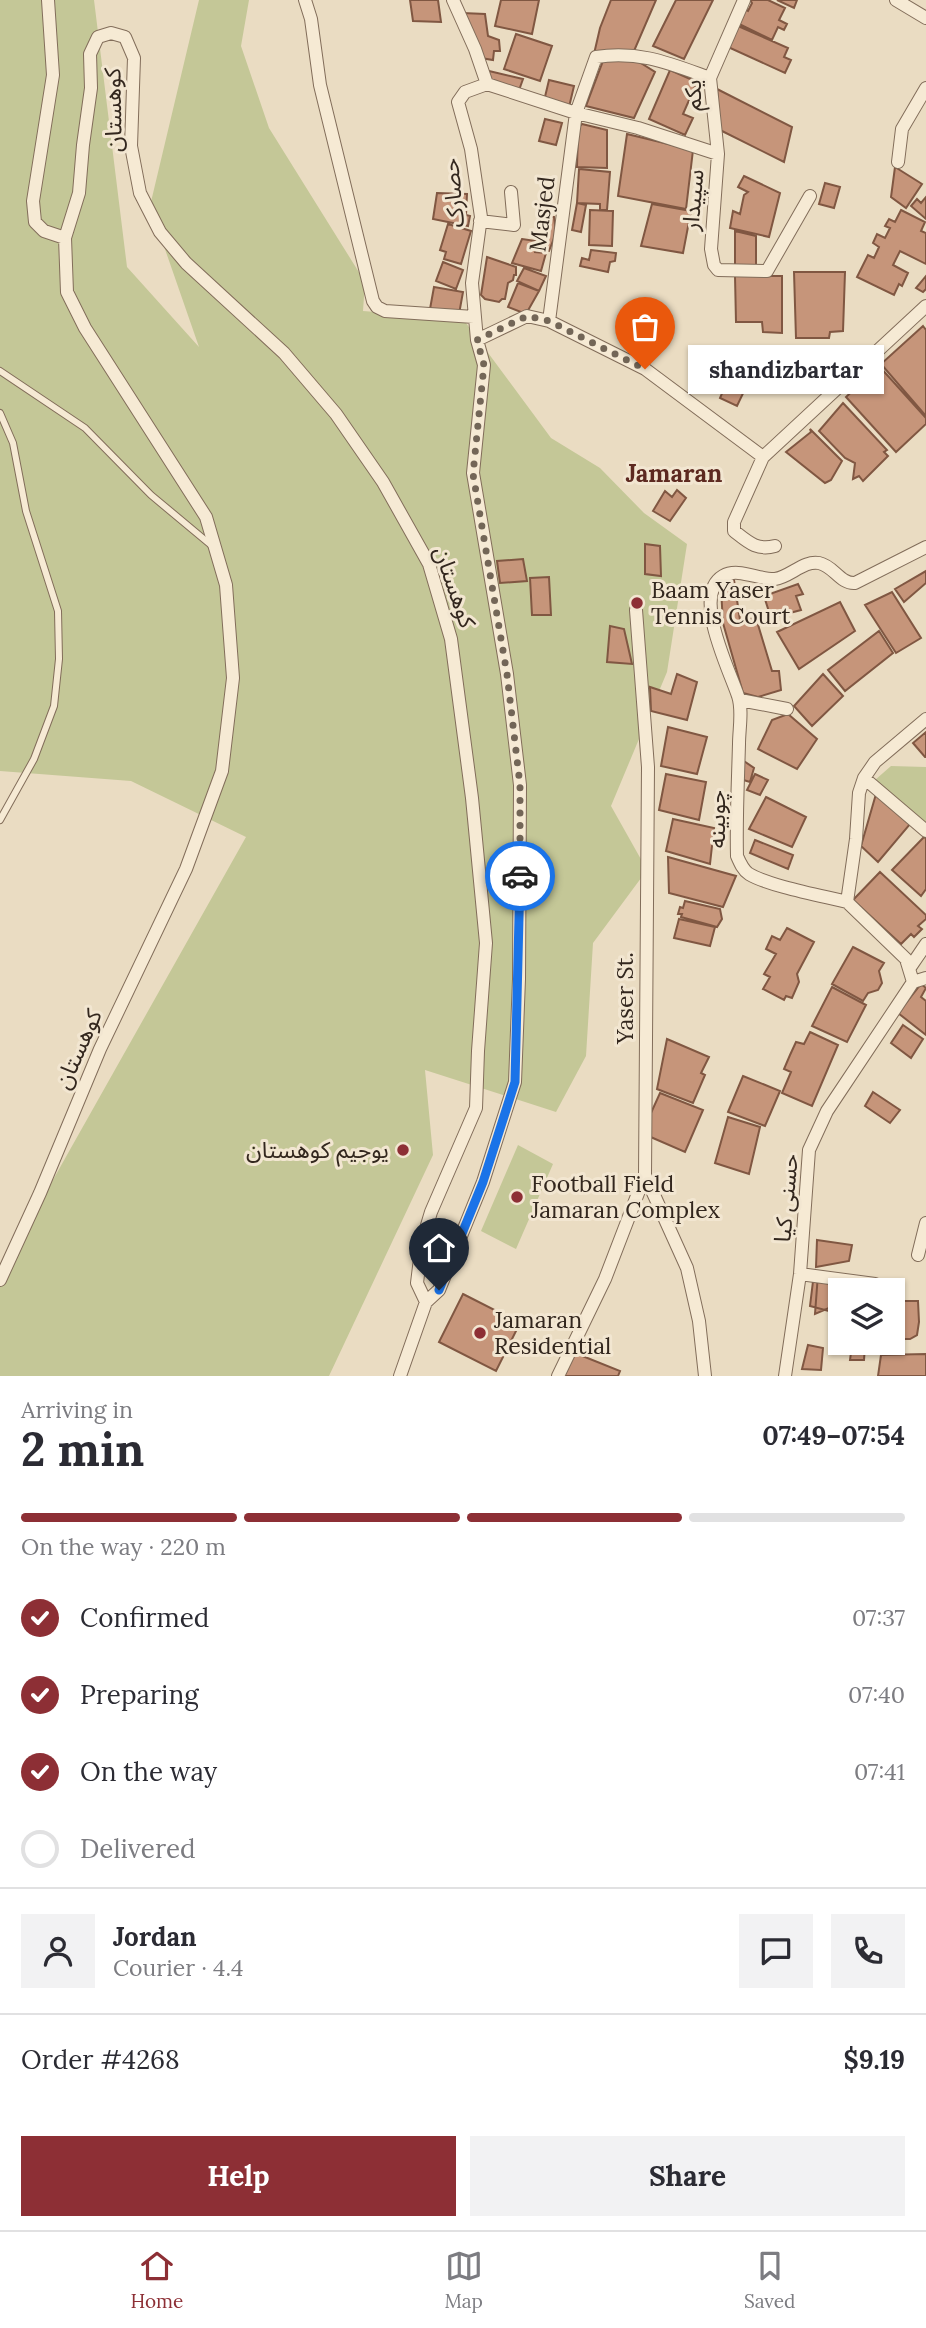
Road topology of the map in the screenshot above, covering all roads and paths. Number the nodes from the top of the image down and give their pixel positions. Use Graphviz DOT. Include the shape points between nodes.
graph roads {
  1 [pos="48,0"];
  2 [pos="305,0"];
  3 [pos="453,0"];
  4 [pos="744,0"];
  5 [pos="896,0"];
  6 [pos="926,18"];
  7 [pos="710,78"];
  8 [pos="487,84"];
  9 [pos="926,88"];
  10 [pos="576,113"];
  11 [pos="718,154"];
  12 [pos="898,162"];
  13 [pos="511,192"];
  14 [pos="810,196"];
  15 [pos="480,221"];
  16 [pos="65,238"];
  17 [pos="926,306"];
  18 [pos="474,317"];
  19 [pos="549,321"];
  20 [pos="477,340"];
  21 [pos="0,371"];
  22 [pos="0,413"];
  23 [pos="764,457"];
  24 [pos="775,546"];
  25 [pos="926,547"];
  26 [pos="217,549"];
  27 [pos="636,610"];
  28 [pos="740,700"];
  29 [pos="787,709"];
  30 [pos="926,719"];
  31 [pos="864,778"];
  32 [pos="0,820"];
  33 [pos="926,831"];
  34 [pos="847,902"];
  35 [pos="926,944"];
  36 [pos="911,976"];
  37 [pos="926,978"];
  38 [pos="645,1175"];
  39 [pos="926,1223"];
  40 [pos="918,1255"];
  41 [pos="800,1274"];
  42 [pos="830,1278"];
  43 [pos="0,1280"];
  44 [pos="426,1302"];
  45 [pos="400,1376"];
  46 [pos="558,1376"];
  47 [pos="705,1376"];
  48 [pos="785,1376"];
  1 -- 16 [label="street" via="54,75 33,201 35,222 44,231"];
  2 -- 18 [label="street" via="320,85 373,301 384,310"];
  3 -- 8 [label="street"];
  4 -- 7 [label="street, یکم"];
  5 -- 6 [label="street"];
  7 -- 10 [label="street, Masjed" via="650,57 596,57"];
  7 -- 11 [label="street, یکم"];
  8 -- 10 [label="street, سپیدار"];
  8 -- 15 [label="street, حصارک" via="465,92 458,102 471,149"];
  9 -- 12 [label="street" via="902,129"];
  10 -- 11 [label="street, سپیدار"];
  10 -- 19 [label="street, Masjed"];
  11 -- 14 [label="street, سپیدار" via="710,249 718,270 767,271"];
  13 -- 15 [label="street" via="514,225"];
  15 -- 18 [label="street, حصارک" via="472,283"];
  16 -- 26 [label="street, کوهستان" via="67,292 85,328 206,517"];
  16 -- 44 [label="street, کوهستان" via="79,193 91,88 90,54 98,37 111,33 125,37 134,58 131,146 140,193 160,232 186,263 284,353 336,414 383,482 429,564 452,639 486,943 476,1108 422,1242 417,1283"];
  17 -- 23 [label="street"];
  18 -- 20 [label="street, حصارک"];
  19 -- 20 [label="street" via="527,316"];
  19 -- 23 [label="street" via="645,369"];
  20 -- 44 [label="street, کوهستان" via="484,365 473,474 507,674 520,785 515,1082 483,1182 439,1290"];
  21 -- 26 [label="lane" via="85,428 151,495"];
  22 -- 32 [label="lane" via="13,443 26,511 58,611 59,659 54,706 34,759"];
  23 -- 24 [label="street" via="734,531 750,544 764,549"];
  25 -- 28 [label="street, چوبینه" via="855,583 817,563 779,579 732,573 721,577 711,598 715,636"];
  26 -- 43 [label="street, کوهستان" via="226,585 233,678 222,771 186,869 100,1049"];
  27 -- 38 [label="street, Yaser St." via="648,767"];
  28 -- 29 [label="street"];
  28 -- 34 [label="street, چوبینه" via="737,856 741,866 762,879"];
  30 -- 31 [label="street" via="875,762"];
  31 -- 33 [label="street"];
  31 -- 34 [label="street"];
  34 -- 36 [label="street, چوبینه" via="906,959"];
  35 -- 36 [label="street"];
  36 -- 37 [label="street"];
  36 -- 41 [label="street, حسنی کیا" via="816,1131 809,1150"];
  38 -- 46 [label="street" via="605,1279"];
  38 -- 47 [label="street, Yaser St." via="687,1268"];
  39 -- 40 [label="street"];
  41 -- 42 [label="street"];
  41 -- 48 [label="street, حسنی کیا"];
  44 -- 45 [label="street, کوهستان"];
}
